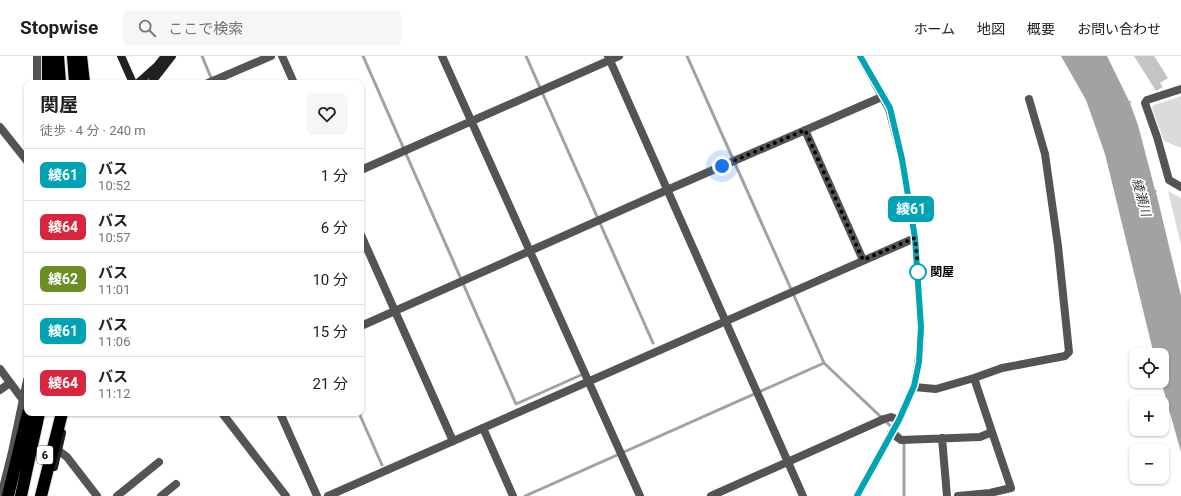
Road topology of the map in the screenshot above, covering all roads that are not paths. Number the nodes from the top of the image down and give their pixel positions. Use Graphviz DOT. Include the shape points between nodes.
graph roads {
  1 [pos="37,56"];
  2 [pos="48,56"];
  3 [pos="58,56"];
  4 [pos="73,56"];
  5 [pos="82,56"];
  6 [pos="121,56"];
  7 [pos="165,56"];
  8 [pos="172,56"];
  9 [pos="271,56"];
  10 [pos="282,56"];
  11 [pos="442,56"];
  12 [pos="620,56"];
  13 [pos="860,56"];
  14 [pos="609,58"];
  15 [pos="37,80"];
  16 [pos="48,80"];
  17 [pos="60,80"];
  18 [pos="75,80"];
  19 [pos="84,80"];
  20 [pos="132,80"];
  21 [pos="141,80"];
  22 [pos="153,80"];
  23 [pos="215,80"];
  24 [pos="293,80"];
  25 [pos="1181,89"];
  26 [pos="884,96"];
  27 [pos="1029,99"];
  28 [pos="471,122"];
  29 [pos="0,127"];
  30 [pos="805,130"];
  31 [pos="24,157"];
  32 [pos="364,169"];
  33 [pos="1181,187"];
  34 [pos="667,190"];
  35 [pos="915,238"];
  36 [pos="364,242"];
  37 [pos="530,252"];
  38 [pos="863,260"];
  39 [pos="395,311"];
  40 [pos="725,321"];
  41 [pos="364,325"];
  42 [pos="0,369"];
  43 [pos="974,378"];
  44 [pos="589,381"];
  45 [pos="10,383"];
  46 [pos="914,386"];
  47 [pos="0,390"];
  48 [pos="24,400"];
  49 [pos="27,416"];
  50 [pos="33,416"];
  51 [pos="39,416"];
  52 [pos="52,416"];
  53 [pos="61,416"];
  54 [pos="65,416"];
  55 [pos="224,416"];
  56 [pos="281,416"];
  57 [pos="899,420"];
  58 [pos="483,428"];
  59 [pos="992,432"];
  60 [pos="891,433"];
  61 [pos="942,438"];
  62 [pos="453,441"];
  63 [pos="59,451"];
  64 [pos="160,462"];
  65 [pos="788,463"];
  66 [pos="176,484"];
  67 [pos="43,492"];
  68 [pos="1,496"];
  69 [pos="8,496"];
  70 [pos="13,496"];
  71 [pos="21,496"];
  72 [pos="33,496"];
  73 [pos="97,496"];
  74 [pos="117,496"];
  75 [pos="161,496"];
  76 [pos="286,496"];
  77 [pos="317,496"];
  78 [pos="328,496"];
  79 [pos="513,496"];
  80 [pos="640,496"];
  81 [pos="711,496"];
  82 [pos="802,496"];
  83 [pos="857,496"];
  84 [pos="947,496"];
  85 [pos="958,496"];
  1 -- 15 [label="street"];
  2 -- 16 [label="highway"];
  3 -- 17 [label="highway"];
  4 -- 18 [label="highway"];
  5 -- 19 [label="highway"];
  6 -- 20 [label="main road"];
  7 -- 21 [label="main road"];
  8 -- 22 [label="main road"];
  9 -- 23 [label="street"];
  10 -- 24 [label="street"];
  11 -- 28 [label="street"];
  12 -- 14 [label="street"];
  13 -- 26 [label="street"];
  14 -- 28 [label="street"];
  14 -- 34 [label="street"];
  25 -- 33 [label="street" via="1147,100 1145,103 1168,180"];
  26 -- 30 [label="street"];
  26 -- 35 [label="street" via="902,159"];
  27 -- 43 [label="street" via="1045,154 1069,352 1065,356 1002,368"];
  28 -- 32 [label="street"];
  28 -- 37 [label="street"];
  29 -- 31 [label="street"];
  30 -- 34 [label="street"];
  30 -- 38 [label="street"];
  34 -- 37 [label="street"];
  34 -- 40 [label="street"];
  35 -- 38 [label="street"];
  35 -- 46 [label="street" via="921,327"];
  36 -- 39 [label="street"];
  37 -- 39 [label="street"];
  37 -- 44 [label="street"];
  38 -- 40 [label="street"];
  39 -- 41 [label="street"];
  39 -- 62 [label="street"];
  40 -- 44 [label="street"];
  40 -- 65 [label="street"];
  42 -- 45 [label="street"];
  43 -- 46 [label="street" via="936,389"];
  43 -- 59 [label="street"];
  44 -- 58 [label="street"];
  44 -- 80 [label="street"];
  45 -- 47 [label="street"];
  45 -- 48 [label="street"];
  46 -- 57 [label="street"];
  48 -- 68 [label="street"];
  49 -- 69 [label="highway"];
  50 -- 70 [label="main road"];
  51 -- 71 [label="highway, 6"];
  52 -- 72 [label="highway, 6"];
  53 -- 67 [label="highway"];
  54 -- 63 [label="main road"];
  55 -- 76 [label="street"];
  56 -- 77 [label="street"];
  57 -- 60 [label="street"];
  57 -- 65 [label="street" via="891,417 884,419"];
  58 -- 62 [label="street"];
  58 -- 79 [label="street"];
  59 -- 61 [label="street" via="980,437"];
  59 -- 85 [label="street" via="1011,488"];
  60 -- 61 [label="street" via="901,440"];
  60 -- 83 [label="street"];
  61 -- 84 [label="street"];
  62 -- 78 [label="street"];
  63 -- 67 [label="main road"];
  63 -- 73 [label="street"];
  64 -- 74 [label="street"];
  65 -- 81 [label="street"];
  65 -- 82 [label="street"];
  66 -- 75 [label="street"];
}
